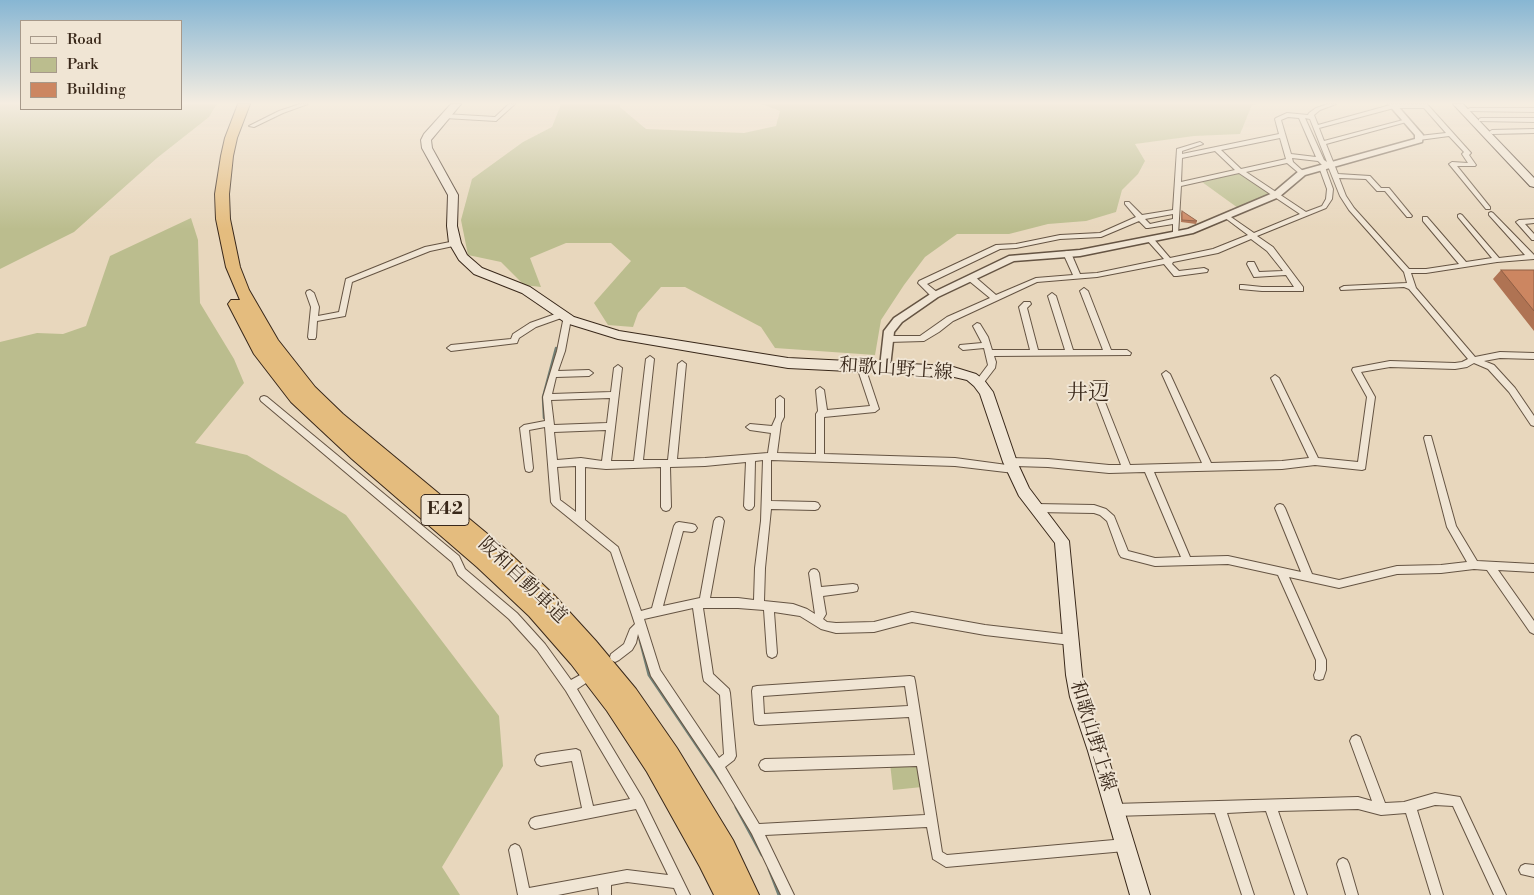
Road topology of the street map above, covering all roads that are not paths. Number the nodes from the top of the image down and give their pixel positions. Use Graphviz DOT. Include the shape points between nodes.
graph roads {
  1 [pos="221,146"];
  2 [pos="229,146"];
  3 [pos="427,146"];
  4 [pos="1193,146"];
  5 [pos="1236,146"];
  6 [pos="1286,146"];
  7 [pos="1316,146"];
  8 [pos="1323,146"];
  9 [pos="1392,146"];
  10 [pos="1462,146"];
  11 [pos="1498,146"];
  12 [pos="1506,146"];
  13 [pos="1217,150"];
  14 [pos="1178,157"];
  15 [pos="1289,158"];
  16 [pos="1325,164"];
  17 [pos="1240,172"];
  18 [pos="1302,173"];
  19 [pos="1534,174"];
  20 [pos="1336,176"];
  21 [pos="1534,184"];
  22 [pos="1178,185"];
  23 [pos="1276,195"];
  24 [pos="1128,202"];
  25 [pos="1177,210"];
  26 [pos="1306,214"];
  27 [pos="1226,216"];
  28 [pos="1409,216"];
  29 [pos="1460,216"];
  30 [pos="1140,218"];
  31 [pos="1425,219"];
  32 [pos="1176,221"];
  33 [pos="1534,221"];
  34 [pos="1176,233"];
  35 [pos="1101,235"];
  36 [pos="1252,235"];
  37 [pos="1534,238"];
  38 [pos="1150,239"];
  39 [pos="456,244"];
  40 [pos="1016,246"];
  41 [pos="1111,247"];
  42 [pos="1067,253"];
  43 [pos="1021,256"];
  44 [pos="1532,258"];
  45 [pos="1497,260"];
  46 [pos="1168,262"];
  47 [pos="1250,264"];
  48 [pos="1464,265"];
  49 [pos="1204,270"];
  50 [pos="1407,271"];
  51 [pos="1287,273"];
  52 [pos="1078,277"];
  53 [pos="971,278"];
  54 [pos="1243,287"];
  55 [pos="1412,287"];
  56 [pos="1344,288"];
  57 [pos="1084,291"];
  58 [pos="310,293"];
  59 [pos="935,295"];
  60 [pos="1052,296"];
  61 [pos="995,298"];
  62 [pos="1027,304"];
  63 [pos="565,317"];
  64 [pos="314,319"];
  65 [pos="977,326"];
  66 [pos="312,337"];
  67 [pos="888,339"];
  68 [pos="963,347"];
  69 [pos="451,348"];
  70 [pos="988,349"];
  71 [pos="1035,353"];
  72 [pos="1070,353"];
  73 [pos="1108,353"];
  74 [pos="1127,353"];
  75 [pos="1534,356"];
  76 [pos="650,360"];
  77 [pos="1473,360"];
  78 [pos="682,364"];
  79 [pos="861,367"];
  80 [pos="886,367"];
  81 [pos="618,368"];
  82 [pos="589,373"];
  83 [pos="553,374"];
  84 [pos="1166,374"];
  85 [pos="1276,378"];
  86 [pos="979,383"];
  87 [pos="1105,384"];
  88 [pos="820,390"];
  89 [pos="615,396"];
  90 [pos="547,397"];
  91 [pos="264,399"];
  92 [pos="780,399"];
  93 [pos="823,414"];
  94 [pos="1534,423"];
  95 [pos="549,426"];
  96 [pos="611,426"];
  97 [pos="750,427"];
  98 [pos="777,430"];
  99 [pos="1428,438"];
  100 [pos="770,456"];
  101 [pos="751,457"];
  102 [pos="820,458"];
  103 [pos="1315,461"];
  104 [pos="581,462"];
  105 [pos="669,463"];
  106 [pos="553,464"];
  107 [pos="606,465"];
  108 [pos="638,465"];
  109 [pos="1012,465"];
  110 [pos="1208,467"];
  111 [pos="529,468"];
  112 [pos="1127,468"];
  113 [pos="1148,468"];
  114 [pos="766,505"];
  115 [pos="749,506"];
  116 [pos="815,506"];
  117 [pos="666,508"];
  118 [pos="1036,508"];
  119 [pos="1280,508"];
  120 [pos="720,521"];
  121 [pos="580,522"];
  122 [pos="692,528"];
  123 [pos="1187,561"];
  124 [pos="1474,564"];
  125 [pos="1489,565"];
  126 [pos="1534,568"];
  127 [pos="1281,571"];
  128 [pos="814,573"];
  129 [pos="1309,578"];
  130 [pos="853,588"];
  131 [pos="817,592"];
  132 [pos="701,604"];
  133 [pos="764,607"];
  134 [pos="656,612"];
  135 [pos="817,621"];
  136 [pos="639,625"];
  137 [pos="1534,629"];
  138 [pos="1071,640"];
  139 [pos="772,653"];
  140 [pos="616,657"];
  141 [pos="1319,675"];
  142 [pos="582,679"];
  143 [pos="570,687"];
  144 [pos="914,711"];
  145 [pos="1356,741"];
  146 [pos="541,760"];
  147 [pos="922,760"];
  148 [pos="765,765"];
  149 [pos="718,766"];
  150 [pos="639,803"];
  151 [pos="1270,805"];
  152 [pos="1410,806"];
  153 [pos="1219,807"];
  154 [pos="1381,809"];
  155 [pos="1114,810"];
  156 [pos="589,812"];
  157 [pos="932,821"];
  158 [pos="535,824"];
  159 [pos="756,830"];
  160 [pos="1125,845"];
  161 [pos="515,850"];
  162 [pos="1343,864"];
  163 [pos="604,880"];
  164 [pos="678,882"];
  165 [pos="524,895"];
  166 [pos="605,895"];
  167 [pos="684,895"];
  168 [pos="728,895"];
  169 [pos="747,895"];
  170 [pos="788,895"];
  171 [pos="1140,895"];
  172 [pos="1248,895"];
  173 [pos="1301,895"];
  174 [pos="1352,895"];
  175 [pos="1437,895"];
  176 [pos="1500,895"];
  1 -- 168 [label="highway, 阪和自動車道 / E42" via="212,196 218,251 231,294 260,350 297,398 484,561 536,610 578,658 615,704 656,764"];
  2 -- 169 [label="highway, 阪和自動車道 / E42" via="222,194 223,219 242,290 272,344 309,391 338,419 495,552 547,601 589,648 628,696 669,756"];
  3 -- 39 [label="main road, 和歌山野上線" via="454,195 452,226"];
  4 -- 14 [label="street" via="1180,149"];
  5 -- 13 [label="street"];
  6 -- 15 [label="street"];
  7 -- 16 [label="street"];
  8 -- 16 [label="street"];
  9 -- 16 [label="street"];
  10 -- 44 [label="street" via="1473,165 1452,164"];
  11 -- 21 [label="main road"];
  12 -- 19 [label="main road"];
  13 -- 14 [label="street"];
  13 -- 17 [label="street"];
  14 -- 22 [label="street"];
  15 -- 16 [label="street"];
  15 -- 17 [label="street"];
  15 -- 18 [label="street" via="1290,163"];
  16 -- 18 [label="street"];
  16 -- 20 [label="street"];
  16 -- 26 [label="street" via="1329,200 1324,206"];
  17 -- 22 [label="street"];
  17 -- 23 [label="street"];
  18 -- 23 [label="street"];
  20 -- 28 [label="street" via="1368,177 1378,190 1387,189"];
  20 -- 50 [label="street" via="1351,209"];
  22 -- 25 [label="street"];
  23 -- 26 [label="street"];
  23 -- 27 [label="street"];
  24 -- 30 [label="street"];
  25 -- 30 [label="street"];
  25 -- 32 [label="street"];
  26 -- 36 [label="street"];
  27 -- 34 [label="street" via="1190,231"];
  27 -- 36 [label="street"];
  29 -- 45 [label="street"];
  30 -- 32 [label="street" via="1148,226"];
  30 -- 35 [label="street"];
  31 -- 48 [label="street"];
  32 -- 34 [label="street"];
  33 -- 37 [label="street" via="1519,222"];
  34 -- 38 [label="street"];
  35 -- 40 [label="street" via="1060,236"];
  35 -- 41 [label="street"];
  36 -- 46 [label="street" via="1215,251"];
  36 -- 51 [label="street" via="1270,249"];
  38 -- 41 [label="street"];
  38 -- 46 [label="street"];
  39 -- 63 [label="main road, 和歌山野上線" via="463,257 478,271 526,290"];
  39 -- 64 [label="street" via="428,249 349,281 342,314"];
  40 -- 43 [label="street"];
  40 -- 59 [label="street" via="999,247 922,283"];
  41 -- 42 [label="street"];
  42 -- 43 [label="street"];
  42 -- 52 [label="street"];
  43 -- 53 [label="street"];
  44 -- 45 [label="street"];
  45 -- 48 [label="street"];
  46 -- 49 [label="street" via="1177,274"];
  46 -- 52 [label="street"];
  47 -- 51 [label="street" via="1257,274"];
  48 -- 50 [label="street"];
  50 -- 55 [label="street"];
  51 -- 54 [label="street" via="1300,289"];
  52 -- 61 [label="street" via="1036,280"];
  53 -- 59 [label="street"];
  53 -- 61 [label="street"];
  55 -- 56 [label="street"];
  55 -- 77 [label="street"];
  57 -- 73 [label="street"];
  58 -- 64 [label="street" via="315,303"];
  59 -- 67 [label="street" via="898,320 889,331"];
  60 -- 72 [label="street"];
  61 -- 67 [label="street" via="950,319 921,339"];
  62 -- 71 [label="street" via="1022,306"];
  63 -- 69 [label="street" via="533,324 514,341"];
  63 -- 79 [label="main road, 和歌山野上線" via="618,335 779,361"];
  63 -- 83 [label="street" via="561,351"];
  64 -- 66 [label="street"];
  65 -- 70 [label="street"];
  67 -- 80 [label="street"];
  68 -- 70 [label="street"];
  70 -- 71 [label="street"];
  70 -- 86 [label="street" via="992,366"];
  71 -- 72 [label="street"];
  72 -- 73 [label="street"];
  73 -- 74 [label="street"];
  75 -- 77 [label="street" via="1500,355"];
  76 -- 108 [label="street"];
  77 -- 94 [label="street" via="1492,367"];
  77 -- 103 [label="street" via="1455,366 1390,364 1356,370 1371,397 1362,466"];
  78 -- 105 [label="street"];
  79 -- 80 [label="main road, 和歌山野上線"];
  79 -- 93 [label="street" via="875,409"];
  80 -- 86 [label="main road, 和歌山野上線" via="950,371"];
  81 -- 89 [label="street"];
  82 -- 83 [label="street"];
  83 -- 90 [label="street"];
  84 -- 110 [label="street"];
  85 -- 103 [label="street"];
  86 -- 109 [label="main road, 和歌山野上線" via="986,392"];
  87 -- 112 [label="street" via="1094,384"];
  88 -- 93 [label="street"];
  89 -- 90 [label="street"];
  89 -- 96 [label="street"];
  90 -- 95 [label="street"];
  91 -- 143 [label="street" via="456,559 461,572 519,622"];
  92 -- 98 [label="street"];
  93 -- 102 [label="street" via="820,414"];
  95 -- 96 [label="street"];
  95 -- 106 [label="street"];
  95 -- 111 [label="street" via="524,428"];
  96 -- 107 [label="street"];
  97 -- 98 [label="street"];
  98 -- 100 [label="street"];
  99 -- 124 [label="street" via="1452,527"];
  100 -- 101 [label="street"];
  100 -- 102 [label="street"];
  100 -- 114 [label="street"];
  101 -- 105 [label="street"];
  101 -- 115 [label="street"];
  102 -- 109 [label="street"];
  103 -- 110 [label="street"];
  104 -- 106 [label="street"];
  104 -- 107 [label="street"];
  104 -- 121 [label="street"];
  105 -- 108 [label="street"];
  105 -- 117 [label="street"];
  106 -- 121 [label="street" via="556,502"];
  107 -- 108 [label="street"];
  109 -- 112 [label="street"];
  109 -- 118 [label="main road, 和歌山野上線" via="1024,492"];
  110 -- 113 [label="street"];
  112 -- 113 [label="street"];
  113 -- 123 [label="street"];
  114 -- 116 [label="street"];
  114 -- 133 [label="street" via="760,568"];
  118 -- 123 [label="street" via="1104,512 1124,554 1155,562"];
  118 -- 138 [label="main road, 和歌山野上線" via="1062,541"];
  119 -- 129 [label="street"];
  120 -- 132 [label="street"];
  121 -- 136 [label="street" via="616,550"];
  122 -- 134 [label="street" via="679,526"];
  123 -- 127 [label="street" via="1228,560"];
  124 -- 125 [label="street"];
  124 -- 129 [label="street" via="1397,570 1339,584"];
  125 -- 126 [label="street"];
  125 -- 137 [label="street"];
  127 -- 129 [label="street"];
  127 -- 141 [label="street" via="1321,660"];
  128 -- 131 [label="street"];
  130 -- 131 [label="street"];
  131 -- 135 [label="street" via="821,614"];
  132 -- 133 [label="street" via="738,603"];
  132 -- 134 [label="street"];
  132 -- 149 [label="street" via="708,677 725,693 730,756"];
  133 -- 135 [label="street" via="803,612"];
  133 -- 139 [label="street"];
  134 -- 136 [label="street"];
  135 -- 138 [label="street" via="836,628 874,627 912,617"];
  136 -- 140 [label="street" via="632,643"];
  136 -- 149 [label="street" via="655,672"];
  138 -- 155 [label="main road, 和歌山野上線" via="1078,697 1098,751"];
  142 -- 143 [label="street"];
  143 -- 150 [label="street"];
  144 -- 144 [label="street" via="759,720 757,691 910,681"];
  144 -- 147 [label="street"];
  145 -- 154 [label="street"];
  146 -- 156 [label="street" via="576,755"];
  147 -- 148 [label="street"];
  147 -- 157 [label="street"];
  149 -- 159 [label="street"];
  150 -- 156 [label="street"];
  150 -- 164 [label="street"];
  151 -- 153 [label="street"];
  151 -- 154 [label="street" via="1358,803"];
  151 -- 173 [label="street"];
  152 -- 154 [label="street"];
  152 -- 175 [label="street"];
  152 -- 176 [label="street" via="1435,799 1456,800"];
  153 -- 155 [label="street"];
  153 -- 172 [label="street"];
  155 -- 160 [label="main road, 和歌山野上線"];
  156 -- 158 [label="street"];
  157 -- 159 [label="street"];
  157 -- 160 [label="street" via="937,855 946,861"];
  159 -- 170 [label="street"];
  160 -- 171 [label="main road, 和歌山野上線"];
  161 -- 165 [label="street"];
  162 -- 174 [label="street"];
  163 -- 164 [label="street" via="627,876"];
  163 -- 165 [label="street"];
  163 -- 166 [label="street"];
  164 -- 167 [label="street"];
}
